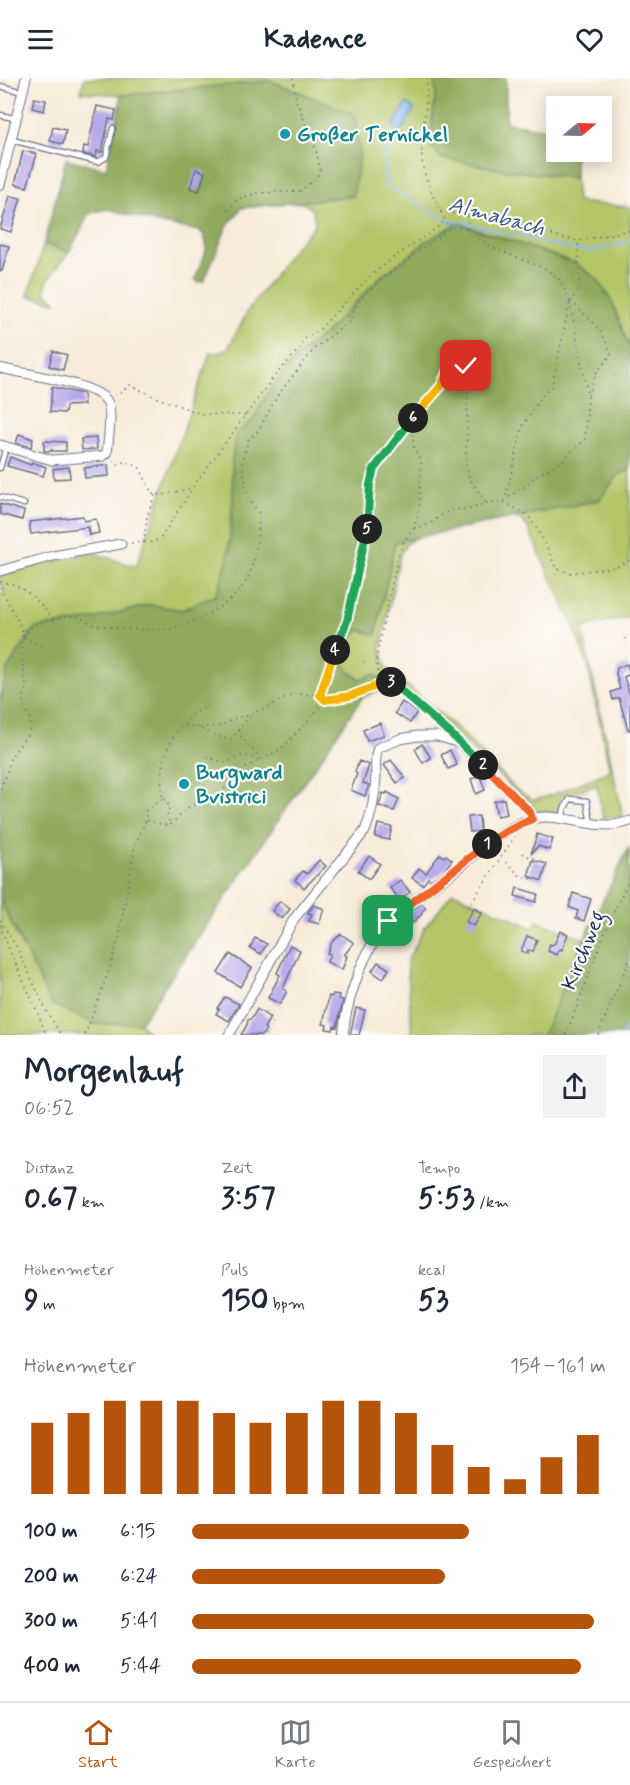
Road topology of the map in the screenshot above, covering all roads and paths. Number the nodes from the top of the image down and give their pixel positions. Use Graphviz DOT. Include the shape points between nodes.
graph roads {
  1 [pos="26,78"];
  2 [pos="293,78"];
  3 [pos="427,78"];
  4 [pos="0,86"];
  5 [pos="23,92"];
  6 [pos="0,115"];
  7 [pos="18,118"];
  8 [pos="113,128"];
  9 [pos="12,140"];
  10 [pos="0,185"];
  11 [pos="440,211"];
  12 [pos="228,212"];
  13 [pos="468,215"];
  14 [pos="444,219"];
  15 [pos="450,229"];
  16 [pos="467,229"];
  17 [pos="630,230"];
  18 [pos="578,241"];
  19 [pos="570,301"];
  20 [pos="0,368"];
  21 [pos="588,397"];
  22 [pos="107,402"];
  23 [pos="246,415"];
  24 [pos="411,421"];
  25 [pos="3,446"];
  26 [pos="118,465"];
  27 [pos="0,468"];
  28 [pos="192,488"];
  29 [pos="156,494"];
  30 [pos="0,497"];
  31 [pos="506,498"];
  32 [pos="502,501"];
  33 [pos="486,503"];
  34 [pos="24,504"];
  35 [pos="414,528"];
  36 [pos="87,529"];
  37 [pos="88,535"];
  38 [pos="144,542"];
  39 [pos="121,544"];
  40 [pos="630,560"];
  41 [pos="0,571"];
  42 [pos="0,582"];
  43 [pos="0,587"];
  44 [pos="54,620"];
  45 [pos="23,636"];
  46 [pos="630,638"];
  47 [pos="624,639"];
  48 [pos="44,648"];
  49 [pos="364,661"];
  50 [pos="366,665"];
  51 [pos="378,672"];
  52 [pos="389,681"];
  53 [pos="320,695"];
  54 [pos="325,700"];
  55 [pos="210,705"];
  56 [pos="251,714"];
  57 [pos="184,725"];
  58 [pos="199,728"];
  59 [pos="238,729"];
  60 [pos="460,743"];
  61 [pos="207,756"];
  62 [pos="260,760"];
  63 [pos="0,790"];
  64 [pos="585,793"];
  65 [pos="163,798"];
  66 [pos="587,801"];
  67 [pos="532,819"];
  68 [pos="146,820"];
  69 [pos="563,820"];
  70 [pos="630,821"];
  71 [pos="591,824"];
  72 [pos="170,825"];
  73 [pos="519,825"];
  74 [pos="523,853"];
  75 [pos="538,859"];
  76 [pos="506,862"];
  77 [pos="630,877"];
  78 [pos="534,880"];
  79 [pos="626,889"];
  80 [pos="630,891"];
  81 [pos="465,912"];
  82 [pos="0,920"];
  83 [pos="0,926"];
  84 [pos="630,957"];
  85 [pos="266,1011"];
  86 [pos="46,1035"];
  87 [pos="61,1035"];
  88 [pos="85,1035"];
  89 [pos="229,1035"];
  90 [pos="265,1035"];
  91 [pos="343,1035"];
  92 [pos="566,1035"];
  93 [pos="598,1035"];
  1 -- 5 [label="street"];
  2 -- 12 [label="path" via="296,100 316,149 320,170 300,191 257,193 237,200"];
  3 -- 11 [label="path" via="422,161"];
  4 -- 5 [label="lane"];
  5 -- 7 [label="street"];
  6 -- 7 [label="lane"];
  7 -- 9 [label="street"];
  8 -- 9 [label="lane" via="106,157 98,162"];
  9 -- 10 [label="street"];
  11 -- 13 [label="path"];
  11 -- 14 [label="path"];
  13 -- 16 [label="path"];
  13 -- 18 [label="path"];
  14 -- 15 [label="path"];
  14 -- 23 [label="path" via="368,278 319,330 303,340"];
  15 -- 16 [label="path"];
  15 -- 44 [label="path" via="358,301 350,322 315,348 248,440 242,463 248,499 260,514 252,568 237,594 207,614 172,628 92,625 78,616"];
  16 -- 19 [label="path" via="493,248 546,269 560,280"];
  17 -- 18 [label="path"];
  18 -- 19 [label="path" via="580,289"];
  19 -- 21 [label="path"];
  19 -- 21 [label="path" via="597,325 611,355 596,373"];
  19 -- 31 [label="path" via="552,386 522,428"];
  20 -- 22 [label="street" via="80,386"];
  21 -- 31 [label="path" via="585,440"];
  22 -- 23 [label="path" via="130,385 202,414"];
  22 -- 25 [label="street" via="110,410 105,455 52,460"];
  23 -- 28 [label="path"];
  24 -- 33 [label="path" via="441,386 453,359 458,355 465,359 466,466 468,478"];
  24 -- 35 [label="path" via="414,448 422,462"];
  24 -- 53 [label="path" via="374,469 367,530 352,602"];
  25 -- 27 [label="lane"];
  26 -- 29 [label="path" via="127,461 140,468 152,494"];
  28 -- 29 [label="path"];
  28 -- 38 [label="path" via="160,539"];
  29 -- 38 [label="path" via="147,516"];
  30 -- 34 [label="lane"];
  31 -- 32 [label="path"];
  32 -- 33 [label="path"];
  32 -- 40 [label="path" via="528,516 556,567 569,573 616,567"];
  33 -- 35 [label="path" via="450,510 427,525"];
  35 -- 51 [label="path" via="398,556 378,648"];
  36 -- 37 [label="path"];
  38 -- 39 [label="path"];
  39 -- 41 [label="street" via="53,556"];
  42 -- 44 [label="path" via="32,594"];
  43 -- 45 [label="path"];
  44 -- 45 [label="path" via="41,621 26,629"];
  45 -- 48 [label="path"];
  45 -- 63 [label="path" via="21,657 26,682 22,704 31,722 29,732 10,758"];
  46 -- 47 [label="path"];
  49 -- 50 [label="path"];
  52 -- 54 [label="path" via="350,696"];
  52 -- 60 [label="lane"];
  53 -- 54 [label="path"];
  53 -- 56 [label="path" via="295,694"];
  54 -- 62 [label="path" via="281,749"];
  55 -- 57 [label="path" via="193,714"];
  56 -- 58 [label="path" via="221,726"];
  56 -- 59 [label="path"];
  57 -- 58 [label="path"];
  57 -- 65 [label="path" via="177,730 166,759"];
  58 -- 59 [label="path" via="224,740 231,739"];
  59 -- 62 [label="path"];
  60 -- 67 [label="street" via="530,812"];
  60 -- 89 [label="street" via="418,736 378,748 365,831 294,919"];
  61 -- 62 [label="path" via="226,763 242,755"];
  62 -- 72 [label="path" via="247,767 216,797 189,807"];
  64 -- 66 [label="lane"];
  65 -- 68 [label="path" via="146,811"];
  65 -- 72 [label="path" via="170,807"];
  66 -- 69 [label="lane" via="570,799"];
  66 -- 71 [label="lane"];
  67 -- 69 [label="street"];
  67 -- 73 [label="street"];
  68 -- 72 [label="path"];
  68 -- 88 [label="path" via="135,846 119,937"];
  69 -- 71 [label="street"];
  70 -- 71 [label="street"];
  73 -- 81 [label="path"];
  73 -- 91 [label="street" via="494,839 400,911 376,936 366,954"];
  74 -- 75 [label="path"];
  76 -- 78 [label="path" via="519,875"];
  77 -- 79 [label="path, Kirchweg"];
  79 -- 80 [label="path"];
  79 -- 92 [label="path, Kirchweg" via="603,936"];
  82 -- 87 [label="path"];
  83 -- 86 [label="path"];
  84 -- 93 [label="path"];
  85 -- 90 [label="path" via="273,1023"];
}
